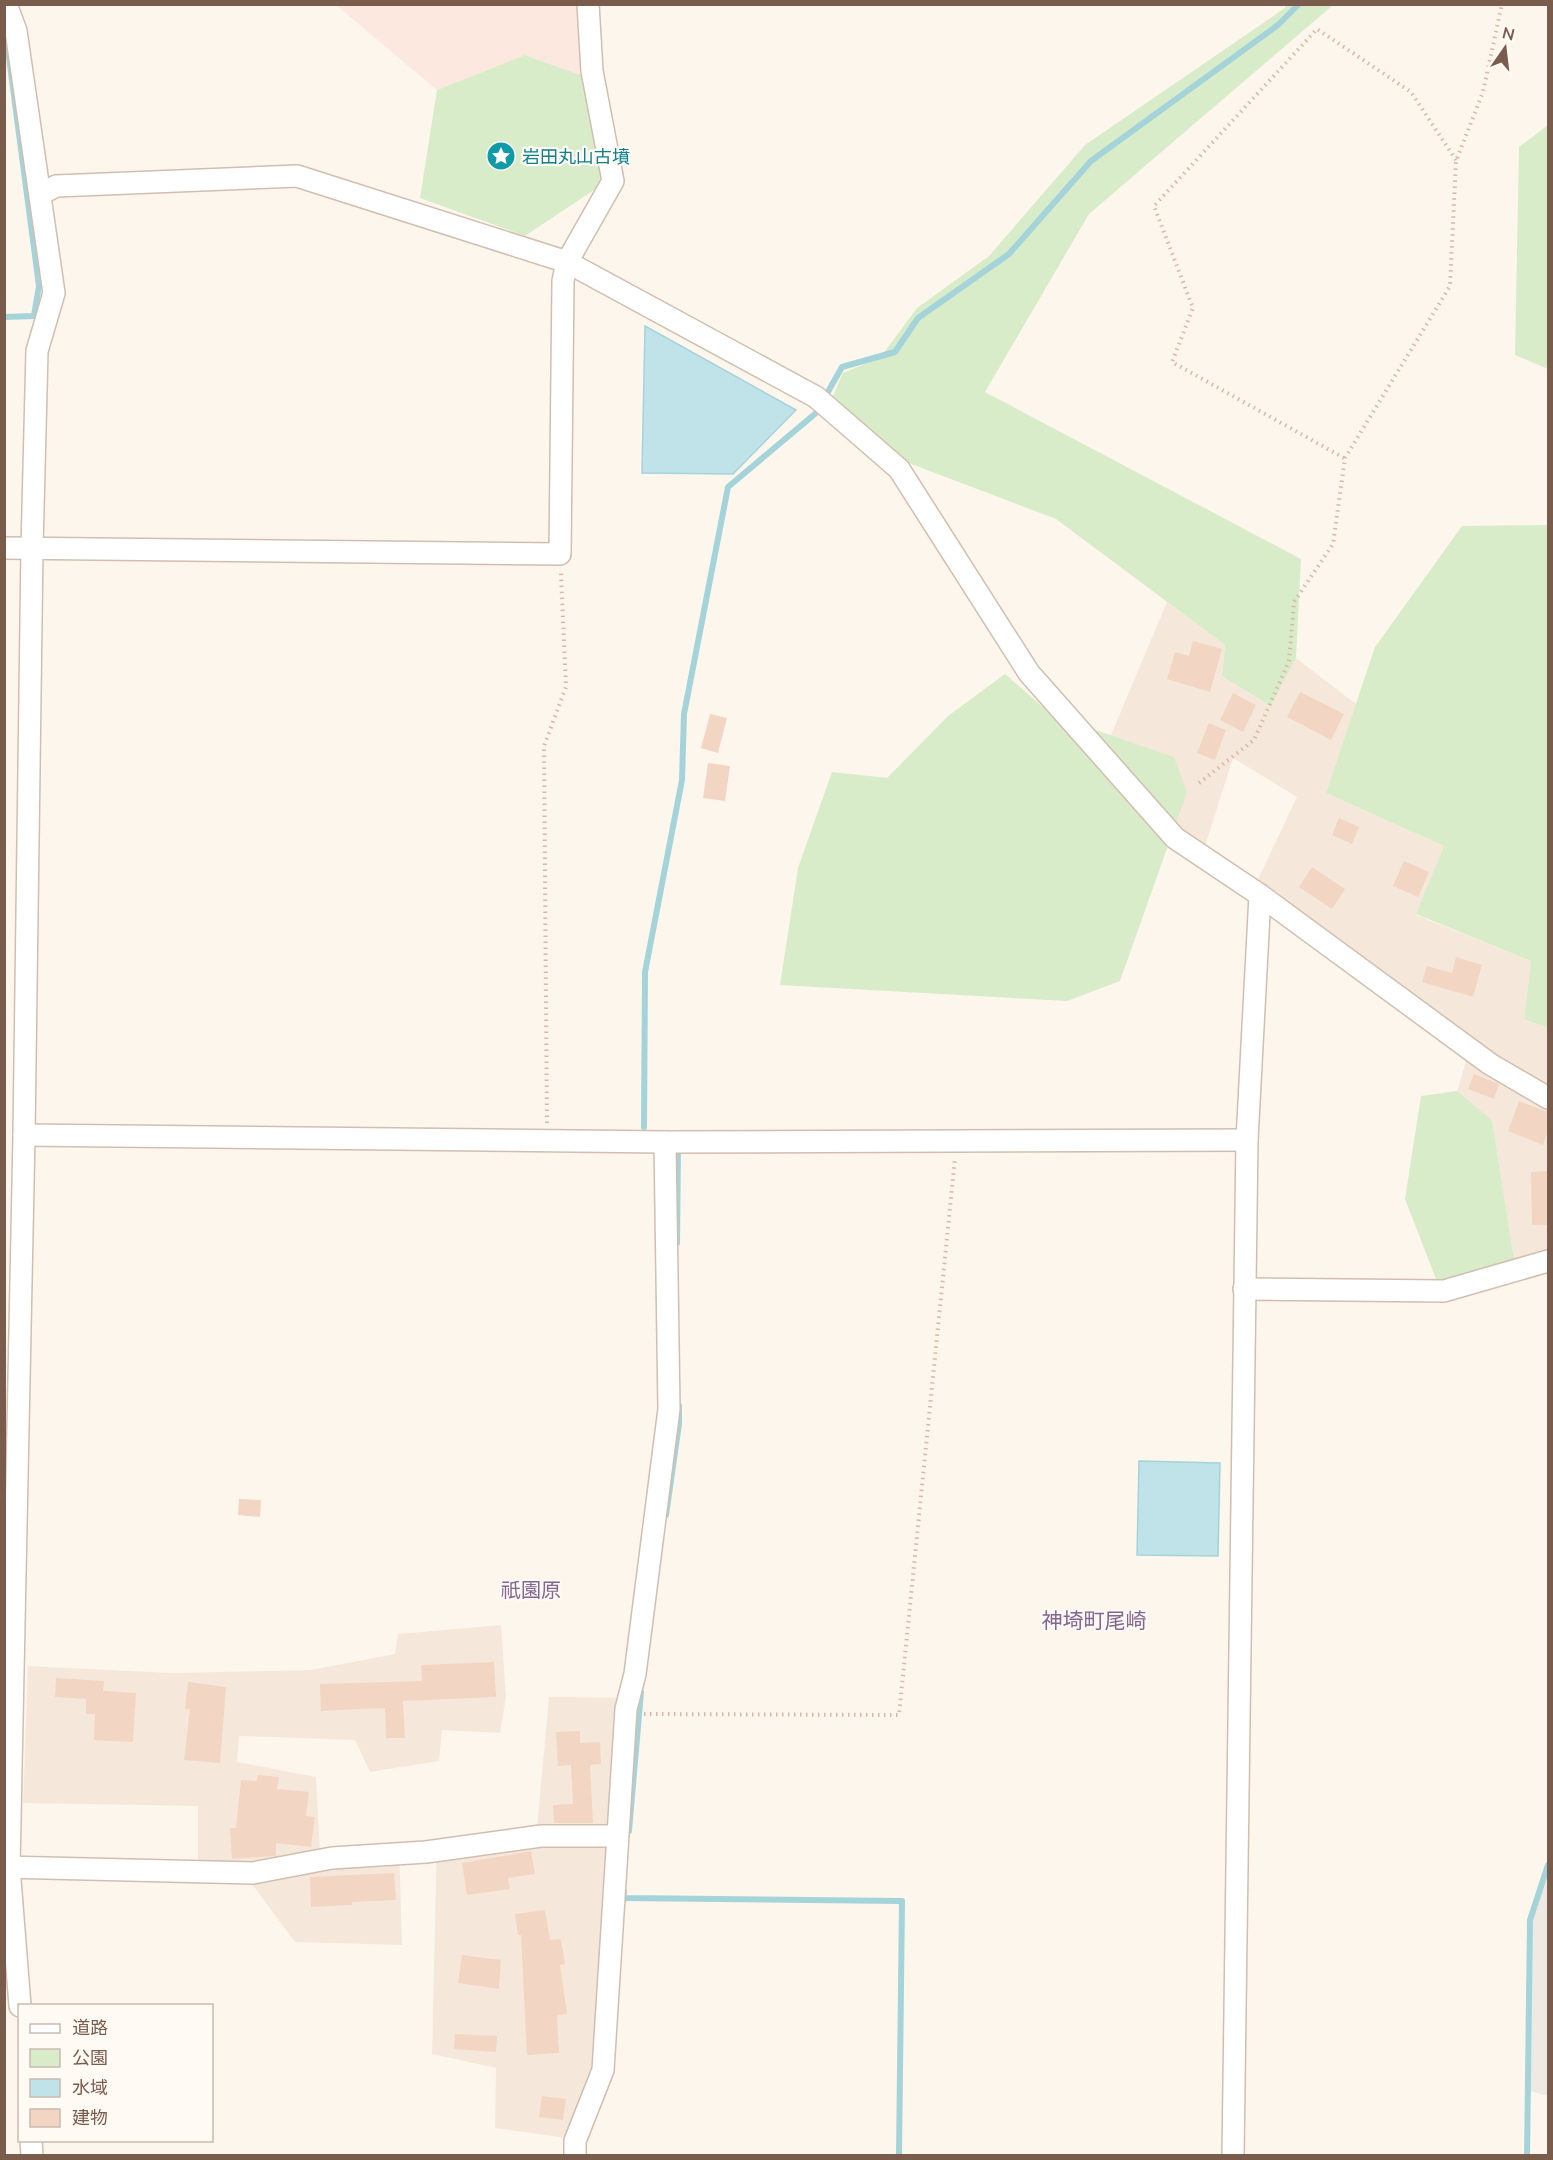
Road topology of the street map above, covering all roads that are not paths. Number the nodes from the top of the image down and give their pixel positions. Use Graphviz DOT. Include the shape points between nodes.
graph roads {
  1 [pos="6,4"];
  2 [pos="588,4"];
  3 [pos="40,194"];
  4 [pos="567,262"];
  5 [pos="4,548"];
  6 [pos="32,548"];
  7 [pos="1260,895"];
  8 [pos="1548,1098"];
  9 [pos="24,1135"];
  10 [pos="1247,1140"];
  11 [pos="664,1142"];
  12 [pos="1548,1261"];
  13 [pos="1244,1289"];
  14 [pos="617,1836"];
  15 [pos="7,1867"];
  16 [pos="20,2004"];
  17 [pos="574,2156"];
  18 [pos="1233,2156"];
  1 -- 3 [label="street" via="16,31"];
  2 -- 4 [label="street" via="592,71 613,181"];
  3 -- 4 [label="street" via="56,186 297,176"];
  3 -- 6 [label="street" via="54,293 37,351"];
  4 -- 6 [label="street" via="563,281 560,554"];
  4 -- 7 [label="street" via="824,403 899,469 1036,682 1175,838"];
  5 -- 6 [label="street"];
  6 -- 9 [label="street"];
  7 -- 8 [label="street" via="1490,1064"];
  7 -- 10 [label="street"];
  9 -- 11 [label="street"];
  9 -- 15 [label="street"];
  10 -- 11 [label="street"];
  10 -- 13 [label="street"];
  11 -- 14 [label="street" via="669,1409 626,1710"];
  12 -- 13 [label="street" via="1444,1291"];
  13 -- 18 [label="street"];
  14 -- 15 [label="street" via="541,1836 426,1852 332,1858 253,1873"];
  14 -- 17 [label="street" via="603,2070 575,2141"];
  15 -- 16 [label="street"];
}
